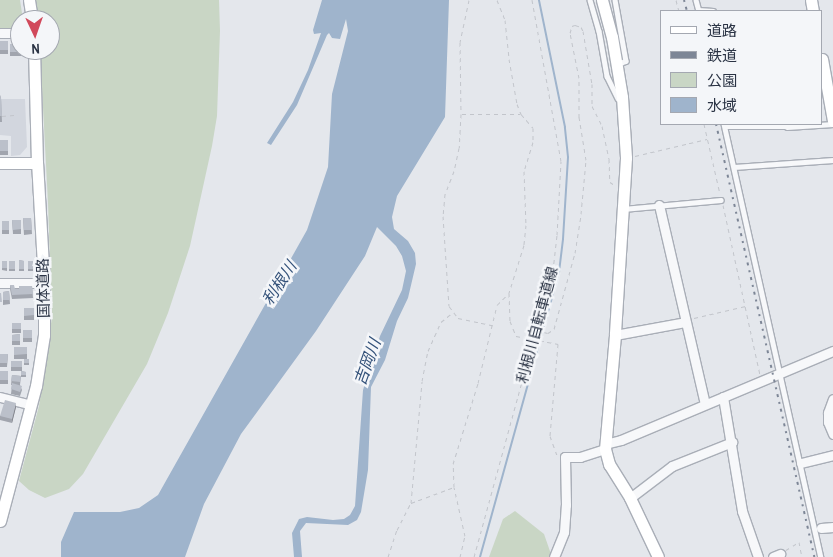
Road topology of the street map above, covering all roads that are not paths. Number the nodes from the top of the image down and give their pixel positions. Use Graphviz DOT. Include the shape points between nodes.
graph roads {
  1 [pos="590,0"];
  2 [pos="602,0"];
  3 [pos="615,0"];
  4 [pos="34,60"];
  5 [pos="823,65"];
  6 [pos="616,66"];
  7 [pos="827,88"];
  8 [pos="622,97"];
  9 [pos="833,122"];
  10 [pos="725,125"];
  11 [pos="833,160"];
  12 [pos="0,163"];
  13 [pos="37,163"];
  14 [pos="734,168"];
  15 [pos="721,200"];
  16 [pos="659,205"];
  17 [pos="623,209"];
  18 [pos="0,283"];
  19 [pos="44,283"];
  20 [pos="684,321"];
  21 [pos="615,335"];
  22 [pos="833,350"];
  23 [pos="780,373"];
  24 [pos="0,397"];
  25 [pos="723,397"];
  26 [pos="833,399"];
  27 [pos="705,404"];
  28 [pos="31,405"];
  29 [pos="833,434"];
  30 [pos="732,442"];
  31 [pos="605,446"];
  32 [pos="833,456"];
  33 [pos="800,463"];
  34 [pos="630,498"];
  35 [pos="0,520"];
  36 [pos="833,527"];
  37 [pos="821,528"];
  38 [pos="554,557"];
  39 [pos="658,557"];
  40 [pos="758,557"];
  41 [pos="821,557"];
  1 -- 8 [label="lane" via="606,76 618,99"];
  2 -- 6 [label="street"];
  3 -- 6 [label="lane" via="626,61"];
  4 -- 13 [label="street, 国体道路"];
  5 -- 7 [label="street"];
  6 -- 8 [label="street"];
  7 -- 9 [label="street"];
  8 -- 17 [label="street" via="626,158"];
  10 -- 14 [label="lane"];
  11 -- 14 [label="lane"];
  12 -- 13 [label="street"];
  13 -- 19 [label="street, 国体道路"];
  14 -- 23 [label="lane"];
  15 -- 16 [label="lane"];
  16 -- 17 [label="lane"];
  16 -- 20 [label="street"];
  17 -- 21 [label="street"];
  18 -- 19 [label="street"];
  19 -- 28 [label="street, 国体道路" via="44,335"];
  20 -- 21 [label="street"];
  20 -- 27 [label="street"];
  21 -- 31 [label="street"];
  22 -- 23 [label="street"];
  23 -- 25 [label="street"];
  23 -- 33 [label="lane"];
  24 -- 28 [label="street"];
  25 -- 27 [label="street"];
  25 -- 30 [label="street"];
  26 -- 29 [label="street" via="828,422"];
  27 -- 31 [label="street"];
  28 -- 35 [label="street, 国体道路"];
  30 -- 34 [label="street" via="672,466"];
  30 -- 40 [label="street" via="742,511"];
  31 -- 34 [label="street" via="609,464"];
  31 -- 38 [label="street" via="580,457 564,457 564,532"];
  32 -- 33 [label="street"];
  33 -- 41 [label="lane"];
  34 -- 39 [label="street"];
  36 -- 37 [label="street"];
}
